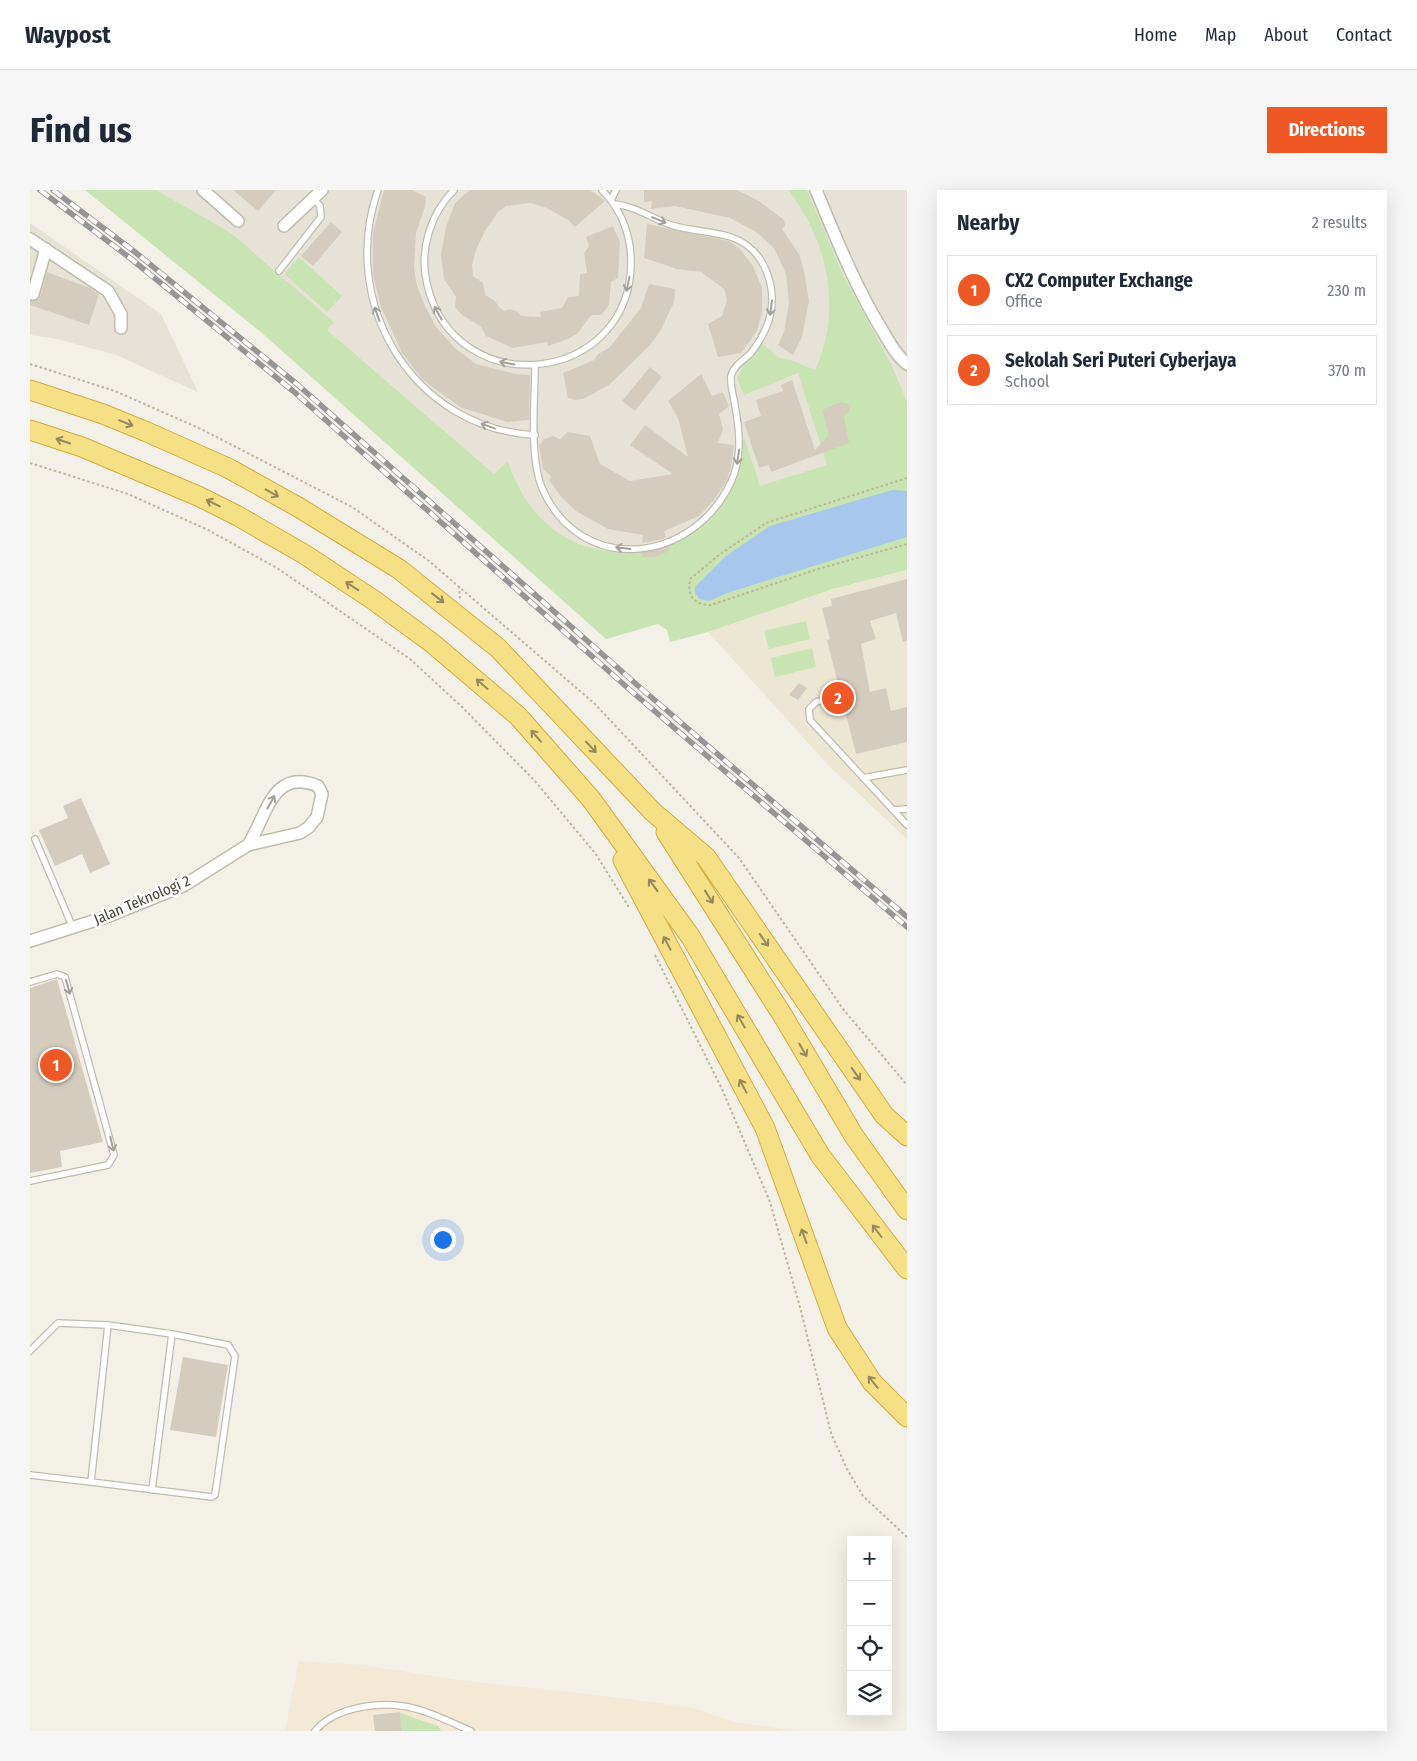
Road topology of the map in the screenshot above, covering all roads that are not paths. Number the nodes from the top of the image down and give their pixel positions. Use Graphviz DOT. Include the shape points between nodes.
graph roads {
  1 [pos="203,190"];
  2 [pos="322,190"];
  3 [pos="378,190"];
  4 [pos="454,190"];
  5 [pos="602,190"];
  6 [pos="616,190"];
  7 [pos="816,190"];
  8 [pos="313,198"];
  9 [pos="612,202"];
  10 [pos="238,221"];
  11 [pos="284,226"];
  12 [pos="30,239"];
  13 [pos="46,249"];
  14 [pos="279,271"];
  15 [pos="33,294"];
  16 [pos="121,328"];
  17 [pos="907,364"];
  18 [pos="535,366"];
  19 [pos="30,390"];
  20 [pos="30,430"];
  21 [pos="535,435"];
  22 [pos="832,698"];
  23 [pos="907,770"];
  24 [pos="863,778"];
  25 [pos="591,799"];
  26 [pos="907,809"];
  27 [pos="893,810"];
  28 [pos="653,812"];
  29 [pos="906,823"];
  30 [pos="35,839"];
  31 [pos="248,845"];
  32 [pos="73,928"];
  33 [pos="30,940"];
  34 [pos="30,982"];
  35 [pos="907,1136"];
  36 [pos="30,1181"];
  37 [pos="907,1210"];
  38 [pos="907,1269"];
  39 [pos="108,1325"];
  40 [pos="172,1334"];
  41 [pos="30,1351"];
  42 [pos="907,1417"];
  43 [pos="30,1475"];
  44 [pos="91,1482"];
  45 [pos="152,1490"];
  46 [pos="450,1722"];
  47 [pos="315,1731"];
  48 [pos="448,1731"];
  49 [pos="471,1731"];
  1 -- 10 [label="street"];
  2 -- 8 [label="street"];
  21 -- 3 [label="lane, one-way" via="497,430 458,413 424,388 397,355 378,317 367,267 368,232"];
  18 -- 4 [label="lane, one-way" via="508,364 471,349 450,331 435,308 427,283 426,242 435,216"];
  5 -- 9 [label="lane"];
  6 -- 9 [label="lane"];
  7 -- 17 [label="street" via="854,281 893,349"];
  8 -- 11 [label="street"];
  8 -- 14 [label="lane" via="320,206 321,218"];
  9 -- 18 [label="lane, one-way" via="626,228 631,255 629,282 620,308 606,330 585,348 561,360"];
  9 -- 21 [label="lane, one-way" via="670,224 734,238 750,248 768,273 772,301 768,322 760,341 735,368 731,378 740,444 736,470 718,504 692,531 657,547 619,548 583,535 554,509 538,474"];
  12 -- 13 [label="street"];
  13 -- 15 [label="street"];
  13 -- 16 [label="street" via="108,291 121,314"];
  18 -- 21 [label="lane"];
  19 -- 28 [label="highway, one-way" via="130,425 228,468 349,536 399,569 498,648"];
  25 -- 20 [label="highway, one-way" via="518,716 432,643 336,575 198,496 82,447"];
  22 -- 24 [label="lane" via="812,705 808,714 810,720"];
  23 -- 24 [label="lane"];
  24 -- 27 [label="lane"];
  38 -- 25 [label="highway, one-way" via="820,1155 690,936"];
  42 -- 25 [label="highway, one-way" via="872,1382 837,1328 765,1128"];
  26 -- 27 [label="lane"];
  27 -- 29 [label="lane"];
  28 -- 35 [label="highway, one-way" via="706,857 884,1115"];
  28 -- 37 [label="highway, one-way" via="784,1016 854,1136"];
  30 -- 32 [label="lane"];
  31 -- 31 [label="street, Jalan Teknologi 2, one-way" via="281,786 298,781 318,786 322,804 309,827 289,836"];
  31 -- 32 [label="street, Jalan Teknologi 2" via="183,886"];
  32 -- 33 [label="street, Jalan Teknologi 2"];
  34 -- 36 [label="lane, one-way" via="57,974 65,977 114,1155 108,1165"];
  39 -- 40 [label="lane"];
  39 -- 41 [label="lane" via="58,1323"];
  39 -- 44 [label="lane"];
  40 -- 45 [label="lane"];
  40 -- 45 [label="lane" via="228,1345 235,1356 215,1495 208,1498"];
  43 -- 44 [label="lane"];
  44 -- 45 [label="lane"];
  46 -- 47 [label="lane" via="403,1706 381,1706 349,1710"];
  46 -- 48 [label="lane"];
  46 -- 49 [label="lane"];
}
